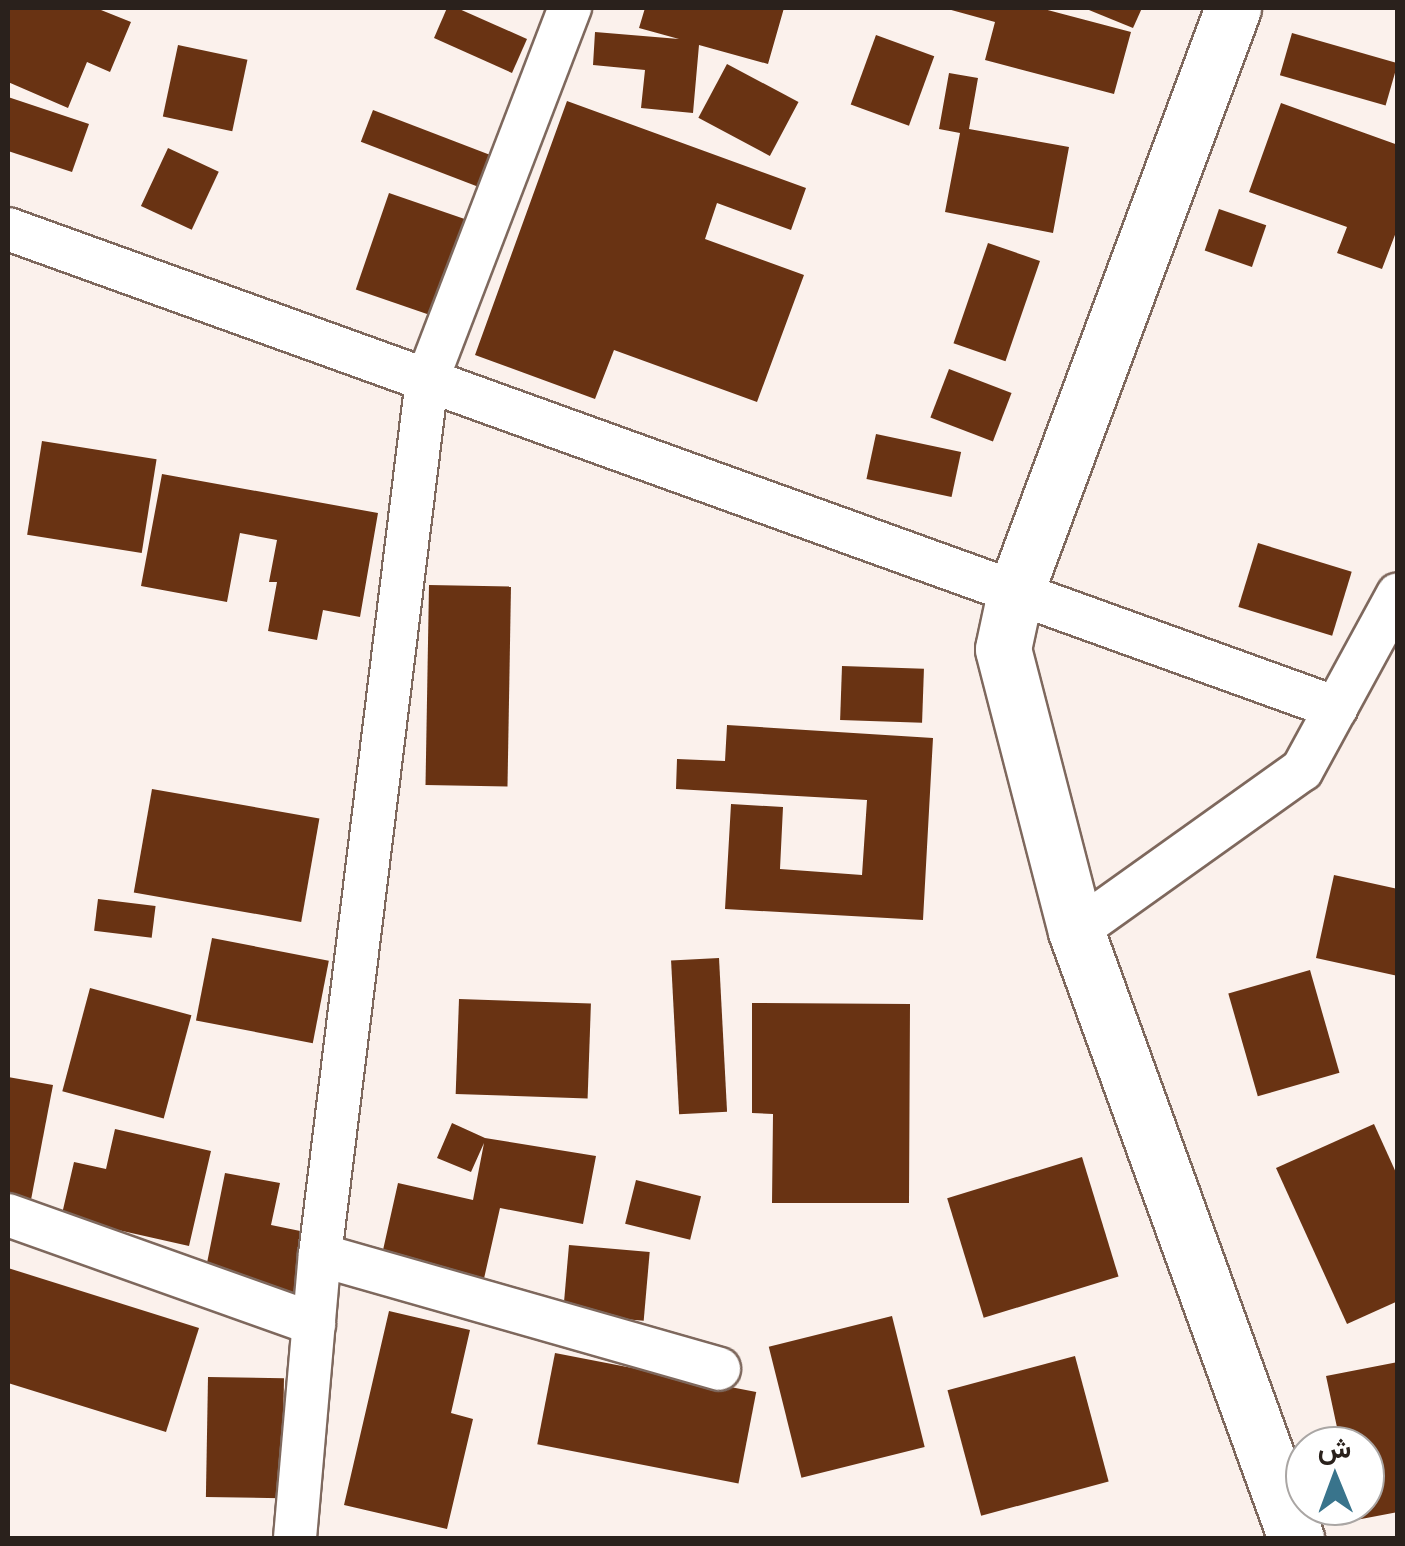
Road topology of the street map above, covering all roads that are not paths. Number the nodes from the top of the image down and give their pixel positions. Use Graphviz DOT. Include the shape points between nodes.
graph roads {
  1 [pos="570,8"];
  2 [pos="1233,8"];
  3 [pos="8,229"];
  4 [pos="428,380"];
  5 [pos="1015,593"];
  6 [pos="1398,594"];
  7 [pos="1336,708"];
  8 [pos="1076,931"];
  9 [pos="8,1216"];
  10 [pos="320,1254"];
  11 [pos="314,1324"];
  12 [pos="719,1369"];
  13 [pos="295,1538"];
  14 [pos="1296,1538"];
  1 -- 4 [label="street"];
  2 -- 5 [label="street"];
  3 -- 4 [label="street"];
  4 -- 5 [label="street"];
  4 -- 10 [label="street"];
  5 -- 7 [label="street"];
  5 -- 8 [label="street" via="1002,649"];
  6 -- 7 [label="street"];
  7 -- 8 [label="street" via="1302,770"];
  8 -- 14 [label="street"];
  9 -- 11 [label="street"];
  10 -- 11 [label="street"];
  10 -- 12 [label="street"];
  11 -- 13 [label="street"];
}
